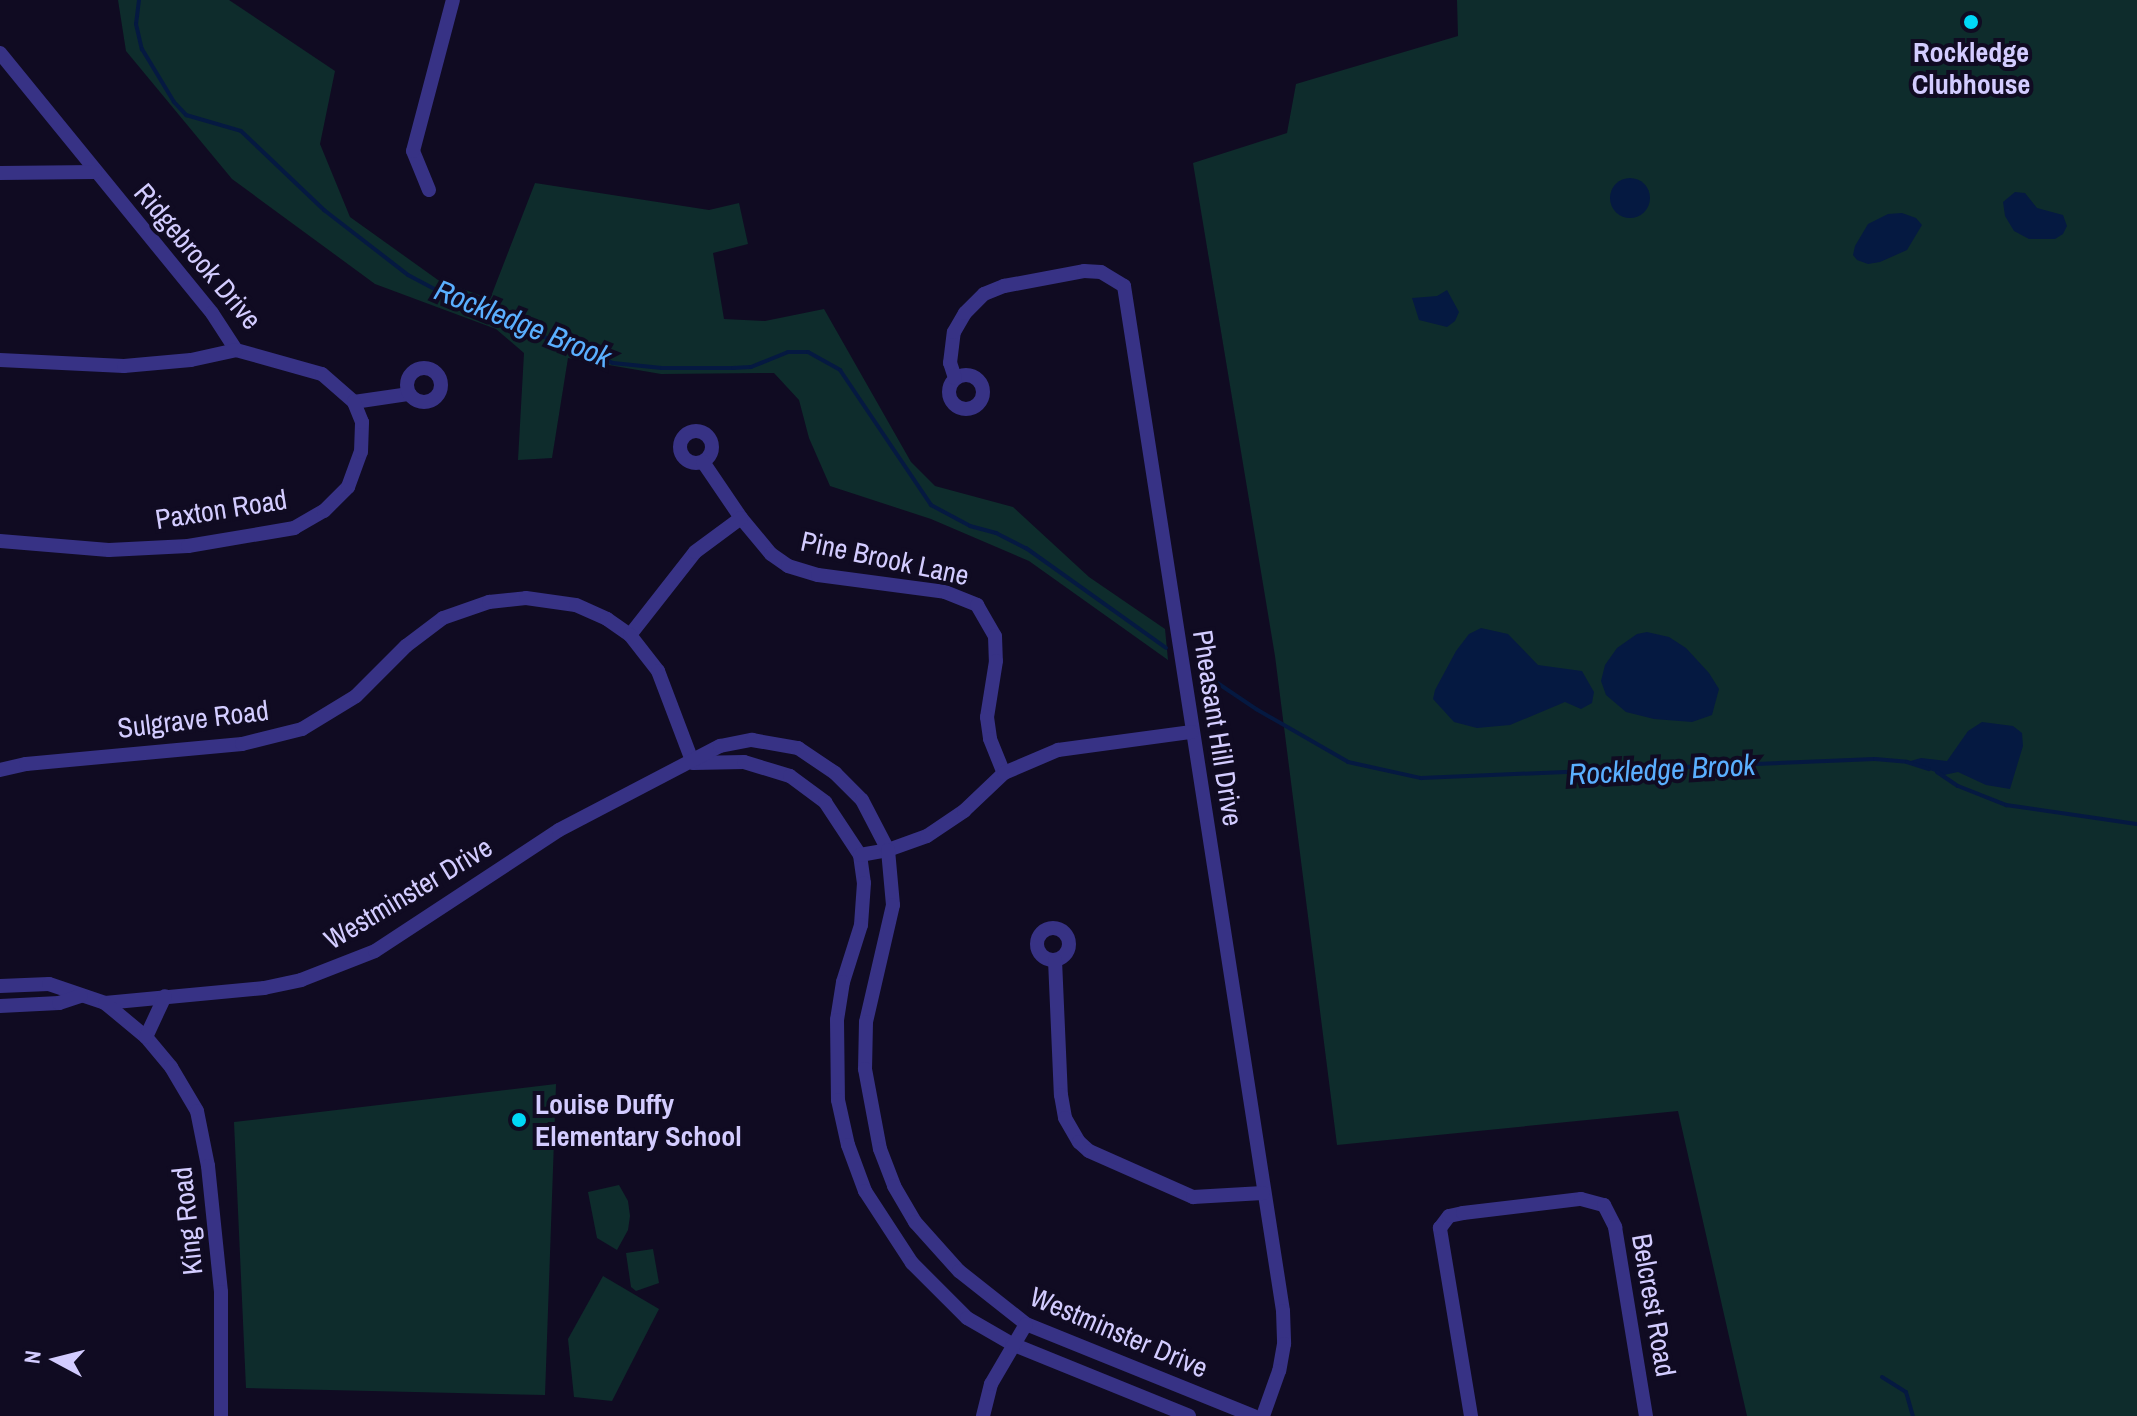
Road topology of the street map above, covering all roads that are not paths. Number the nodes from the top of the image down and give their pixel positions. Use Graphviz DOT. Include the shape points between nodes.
graph roads {
  1 [pos="453,0"];
  2 [pos="0,53"];
  3 [pos="95,172"];
  4 [pos="0,173"];
  5 [pos="429,190"];
  6 [pos="236,350"];
  7 [pos="0,360"];
  8 [pos="955,378"];
  9 [pos="409,394"];
  10 [pos="354,402"];
  11 [pos="703,462"];
  12 [pos="741,518"];
  13 [pos="0,541"];
  14 [pos="630,635"];
  15 [pos="1192,732"];
  16 [pos="693,763"];
  17 [pos="0,770"];
  18 [pos="1004,773"];
  19 [pos="888,850"];
  20 [pos="860,855"];
  21 [pos="1055,960"];
  22 [pos="0,986"];
  23 [pos="81,996"];
  24 [pos="165,996"];
  25 [pos="105,1003"];
  26 [pos="0,1006"];
  27 [pos="146,1037"];
  28 [pos="1263,1193"];
  29 [pos="1026,1324"];
  30 [pos="1012,1344"];
  31 [pos="221,1416"];
  32 [pos="983,1416"];
  33 [pos="1189,1416"];
  34 [pos="1254,1416"];
  35 [pos="1263,1416"];
  36 [pos="1471,1416"];
  37 [pos="1646,1416"];
  1 -- 5 [label="street" via="413,151"];
  2 -- 3 [label="street, Ridgebrook Drive"];
  3 -- 4 [label="street"];
  3 -- 6 [label="street, Ridgebrook Drive" via="212,313"];
  6 -- 7 [label="street" via="124,366"];
  6 -- 10 [label="street, Ridgebrook Drive" via="322,374"];
  8 -- 15 [label="street, Pheasant Hill Drive" via="950,363 954,332 984,294 1084,271 1101,272 1124,286"];
  9 -- 10 [label="street"];
  10 -- 13 [label="street, Paxton Road" via="362,422 361,452 348,487 324,511 294,528 188,546 109,550"];
  11 -- 12 [label="street, Pine Brook Lane"];
  12 -- 14 [label="street" via="695,552"];
  12 -- 18 [label="street, Pine Brook Lane" via="771,554 799,570 945,592 977,605 995,636 987,717"];
  14 -- 16 [label="street, Sulgrave Road" via="664,684"];
  14 -- 17 [label="street, Sulgrave Road" via="592,611 559,601 489,602 425,629 356,696 302,729 242,744"];
  15 -- 18 [label="street" via="1058,750"];
  15 -- 28 [label="street, Pheasant Hill Drive"];
  16 -- 19 [label="street, Westminster Drive" via="736,741 798,748 847,784 876,823"];
  16 -- 20 [label="street, Westminster Drive" via="744,762 790,776 825,802"];
  16 -- 24 [label="street, Westminster Drive" via="559,830 375,951 337,969 264,988"];
  18 -- 19 [label="street" via="942,828"];
  19 -- 20 [label="street"];
  19 -- 29 [label="street, Westminster Drive" via="893,905 873,984 865,1048 868,1097 880,1149 894,1186 939,1252"];
  20 -- 30 [label="street, Westminster Drive" via="861,925 843,982 836,1033 838,1100 848,1145 871,1202 912,1263 967,1318"];
  21 -- 28 [label="street" via="1061,1095 1065,1118 1079,1142 1193,1197"];
  22 -- 23 [label="street, Westminster Drive" via="49,984"];
  23 -- 25 [label="street, Westminster Drive"];
  23 -- 26 [label="street, Westminster Drive" via="59,1003"];
  24 -- 25 [label="street, Westminster Drive"];
  24 -- 27 [label="street"];
  25 -- 27 [label="street, King Road"];
  27 -- 31 [label="street, King Road" via="190,1097 200,1122 221,1292"];
  28 -- 35 [label="street, Pheasant Hill Drive" via="1284,1344"];
  29 -- 30 [label="street"];
  29 -- 34 [label="street, Westminster Drive"];
  30 -- 32 [label="street" via="991,1384"];
  30 -- 33 [label="street, Westminster Drive"];
  36 -- 37 [label="street, Belcrest Road" via="1440,1228 1449,1216 1463,1213 1581,1199 1604,1205 1615,1227"];
}
